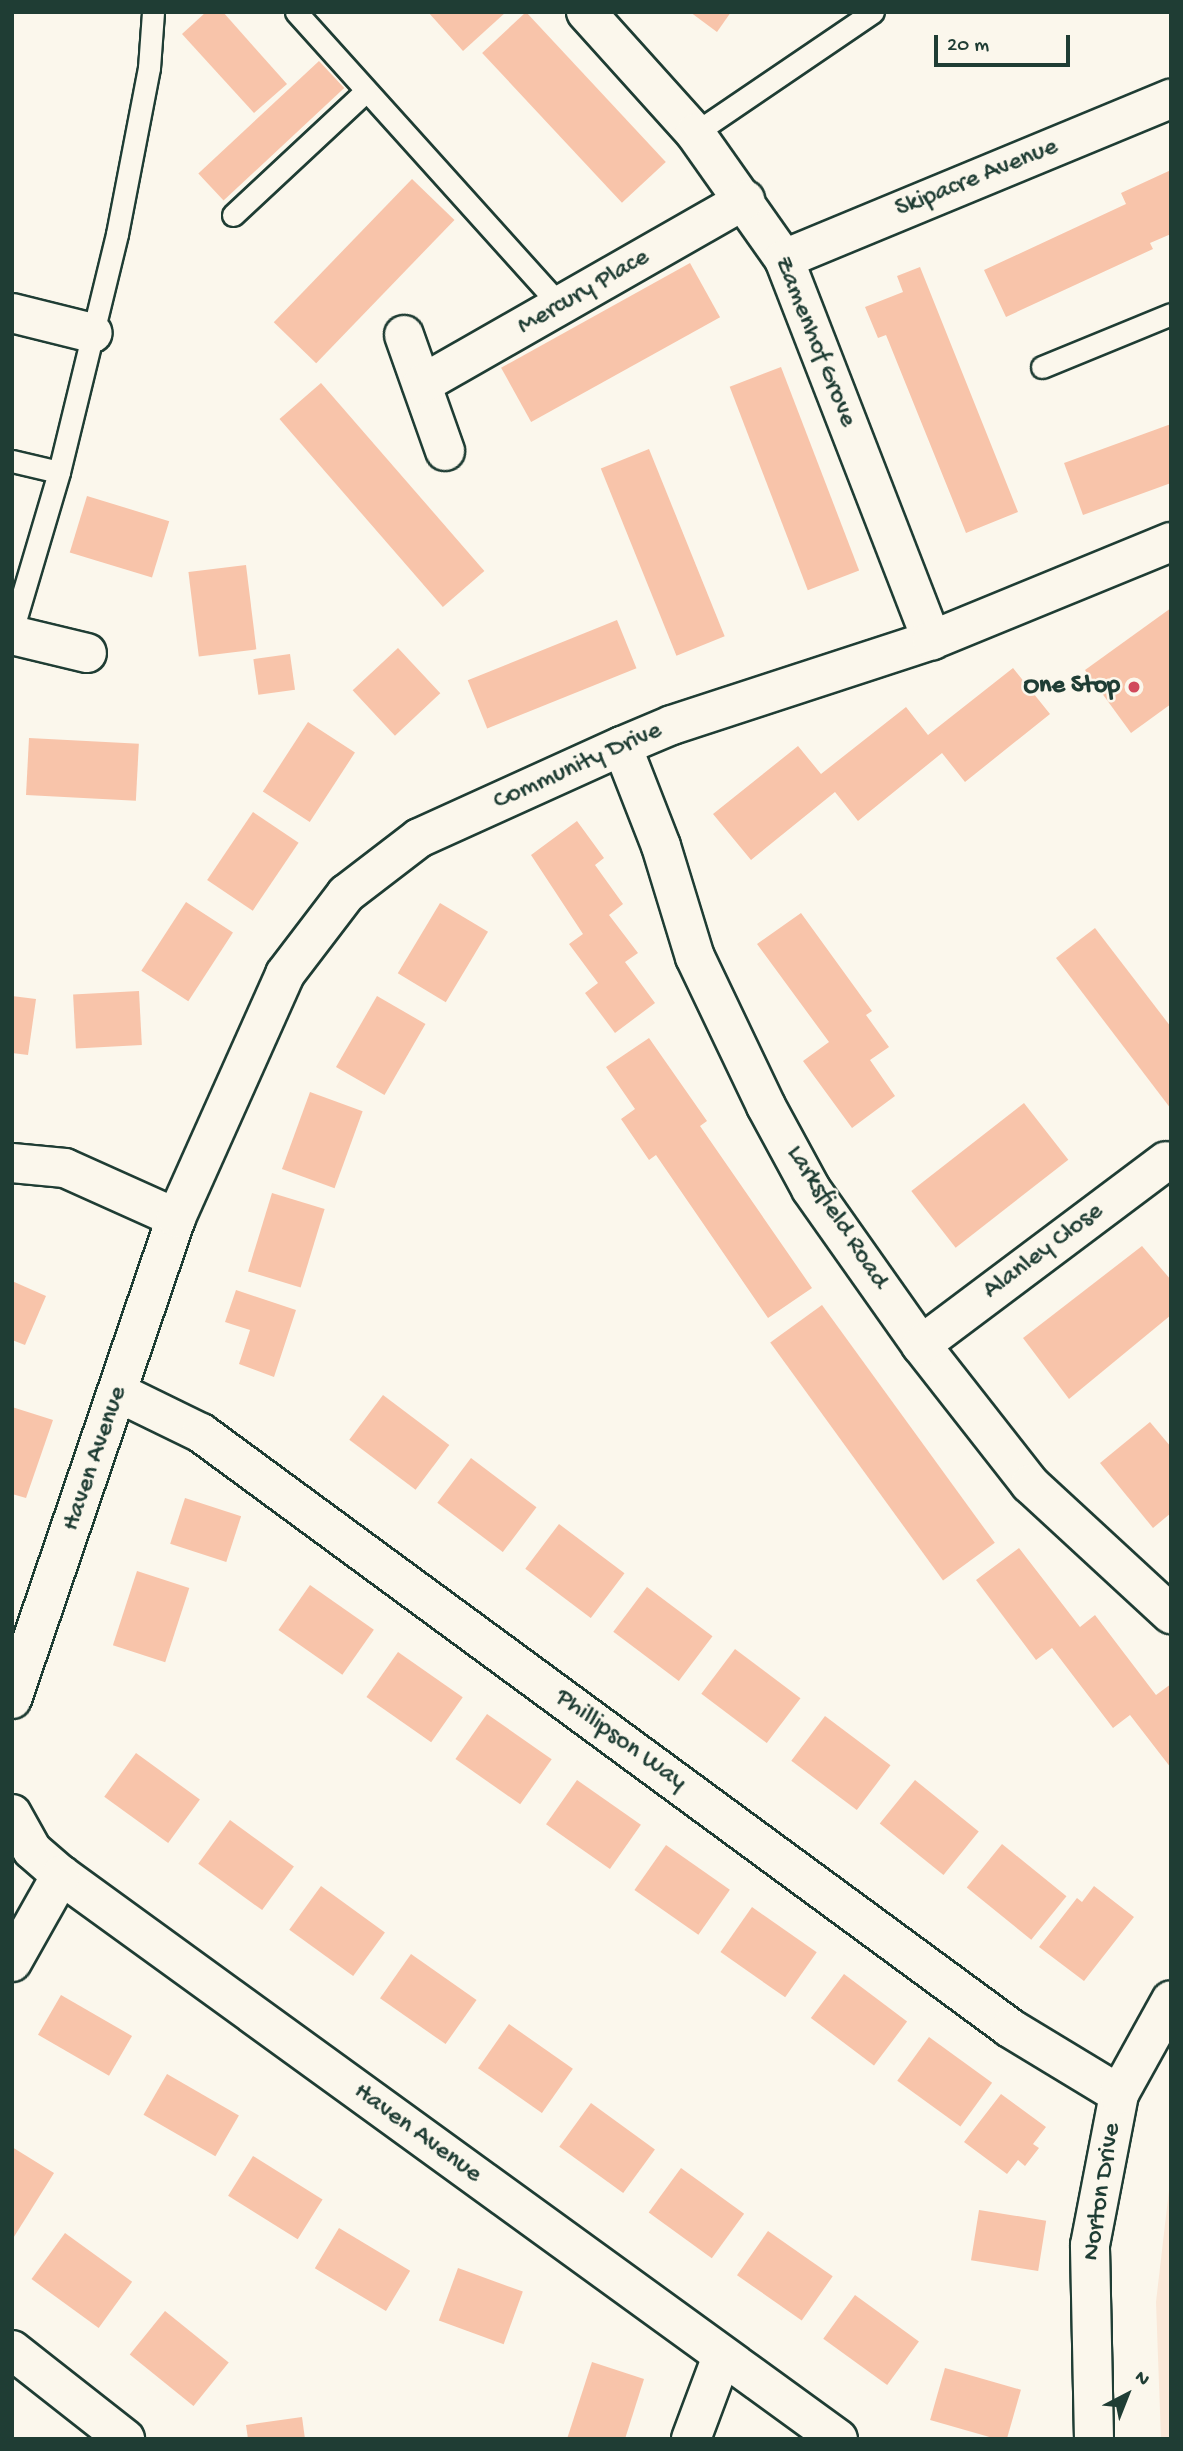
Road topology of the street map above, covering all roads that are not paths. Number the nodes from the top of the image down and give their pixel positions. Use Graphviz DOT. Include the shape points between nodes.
graph roads {
  1 [pos="153,12"];
  2 [pos="296,12"];
  3 [pos="586,12"];
  4 [pos="873,12"];
  5 [pos="365,92"];
  6 [pos="1171,99"];
  7 [pos="695,133"];
  8 [pos="745,200"];
  9 [pos="233,215"];
  10 [pos="784,259"];
  11 [pos="561,305"];
  12 [pos="12,313"];
  13 [pos="1171,314"];
  14 [pos="93,333"];
  15 [pos="404,335"];
  16 [pos="1042,367"];
  17 [pos="422,384"];
  18 [pos="445,451"];
  19 [pos="12,461"];
  20 [pos="59,472"];
  21 [pos="1171,542"];
  22 [pos="12,633"];
  23 [pos="932,640"];
  24 [pos="87,653"];
  25 [pos="622,746"];
  26 [pos="1166,1161"];
  27 [pos="12,1163"];
  28 [pos="176,1218"];
  29 [pos="921,1345"];
  30 [pos="119,1393"];
  31 [pos="1171,1614"];
  32 [pos="12,1699"];
  33 [pos="12,1814"];
  34 [pos="61,1875"];
  35 [pos="12,1962"];
  36 [pos="1171,2000"];
  37 [pos="1119,2094"];
  38 [pos="12,2350"];
  39 [pos="722,2356"];
  40 [pos="125,2439"];
  41 [pos="691,2439"];
  42 [pos="838,2439"];
  43 [pos="1094,2439"];
  1 -- 14 [label="lane" via="149,68"];
  2 -- 5 [label="lane"];
  3 -- 7 [label="street, Zamenhof Grove"];
  4 -- 7 [label="lane"];
  5 -- 9 [label="lane"];
  5 -- 11 [label="lane"];
  6 -- 10 [label="street, Skipacre Avenue"];
  7 -- 8 [label="street, Zamenhof Grove"];
  8 -- 10 [label="street, Zamenhof Grove"];
  8 -- 11 [label="street, Mercury Place"];
  10 -- 23 [label="street, Zamenhof Grove"];
  11 -- 17 [label="street, Mercury Place"];
  12 -- 14 [label="street"];
  13 -- 16 [label="lane"];
  14 -- 20 [label="lane"];
  15 -- 17 [label="street"];
  17 -- 18 [label="street"];
  19 -- 20 [label="lane"];
  20 -- 22 [label="lane"];
  21 -- 23 [label="street, Community Drive"];
  22 -- 24 [label="street"];
  23 -- 25 [label="street, Community Drive" via="672,725"];
  25 -- 28 [label="street, Community Drive" via="419,838 346,894 285,974"];
  25 -- 29 [label="street, Larksfield Road" via="661,846 695,957 766,1106 811,1189"];
  26 -- 29 [label="street, Alanley Close"];
  27 -- 28 [label="street" via="65,1168"];
  28 -- 30 [label="street, Haven Avenue"];
  29 -- 31 [label="street, Larksfield Road" via="1030,1484"];
  30 -- 32 [label="street, Haven Avenue"];
  30 -- 37 [label="street, Phillipson Way" via="201,1433 1010,2028"];
  33 -- 34 [label="street, Haven Avenue" via="32,1850"];
  34 -- 35 [label="street"];
  34 -- 39 [label="street, Haven Avenue"];
  36 -- 37 [label="street, Norton Drive"];
  37 -- 43 [label="street, Norton Drive" via="1090,2245"];
  38 -- 40 [label="street"];
  39 -- 41 [label="street"];
  39 -- 42 [label="street, Haven Avenue"];
}
